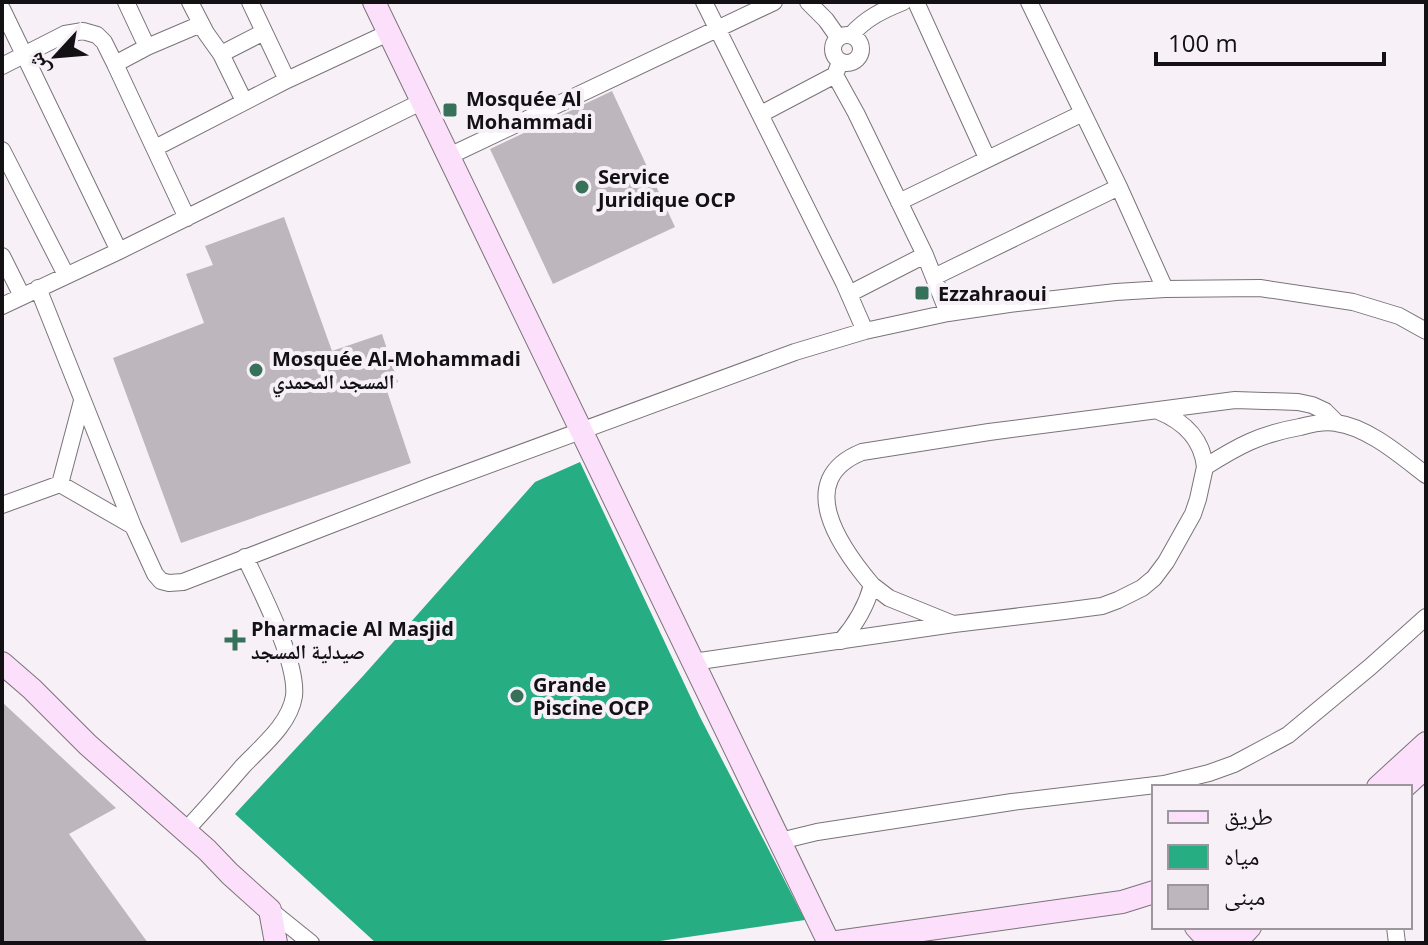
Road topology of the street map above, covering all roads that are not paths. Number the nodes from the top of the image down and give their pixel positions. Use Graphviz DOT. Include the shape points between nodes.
graph roads {
  1 [pos="126,2"];
  2 [pos="190,2"];
  3 [pos="250,2"];
  4 [pos="374,2"];
  5 [pos="704,2"];
  6 [pos="774,2"];
  7 [pos="808,2"];
  8 [pos="903,2"];
  9 [pos="916,2"];
  10 [pos="1029,2"];
  11 [pos="2,9"];
  12 [pos="201,24"];
  13 [pos="718,29"];
  14 [pos="264,32"];
  15 [pos="388,33"];
  16 [pos="845,36"];
  17 [pos="147,47"];
  18 [pos="221,54"];
  19 [pos="23,56"];
  20 [pos="115,64"];
  21 [pos="2,66"];
  22 [pos="838,68"];
  23 [pos="287,80"];
  24 [pos="244,101"];
  25 [pos="421,102"];
  26 [pos="1083,113"];
  27 [pos="761,114"];
  28 [pos="155,148"];
  29 [pos="2,150"];
  30 [pos="447,157"];
  31 [pos="987,158"];
  32 [pos="1119,187"];
  33 [pos="899,202"];
  34 [pos="187,218"];
  35 [pos="119,251"];
  36 [pos="925,255"];
  37 [pos="2,256"];
  38 [pos="66,275"];
  39 [pos="934,277"];
  40 [pos="38,288"];
  41 [pos="1165,289"];
  42 [pos="849,294"];
  43 [pos="22,296"];
  44 [pos="2,306"];
  45 [pos="948,313"];
  46 [pos="865,331"];
  47 [pos="1426,331"];
  48 [pos="82,401"];
  49 [pos="1156,410"];
  50 [pos="1336,422"];
  51 [pos="582,431"];
  52 [pos="1205,467"];
  53 [pos="1426,475"];
  54 [pos="60,484"];
  55 [pos="2,505"];
  56 [pos="133,526"];
  57 [pos="245,557"];
  58 [pos="872,585"];
  59 [pos="1426,617"];
  60 [pos="954,624"];
  61 [pos="841,641"];
  62 [pos="693,662"];
  63 [pos="2,663"];
  64 [pos="1426,743"];
  65 [pos="1426,767"];
  66 [pos="1156,785"];
  67 [pos="1380,785"];
  68 [pos="1406,785"];
  69 [pos="1152,786"];
  70 [pos="185,831"];
  71 [pos="780,841"];
  72 [pos="1152,893"];
  73 [pos="1122,902"];
  74 [pos="1152,907"];
  75 [pos="270,910"];
  76 [pos="1198,934"];
  77 [pos="1242,936"];
  78 [pos="276,943"];
  79 [pos="311,943"];
  80 [pos="830,943"];
  1 -- 17 [label="street"];
  2 -- 12 [label="street"];
  3 -- 14 [label="street"];
  4 -- 15 [label="street"];
  5 -- 13 [label="street"];
  6 -- 13 [label="street"];
  7 -- 16 [label="street"];
  8 -- 16 [label="street"];
  9 -- 31 [label="street"];
  10 -- 26 [label="street"];
  11 -- 19 [label="street"];
  12 -- 17 [label="street"];
  12 -- 18 [label="street"];
  13 -- 27 [label="street"];
  13 -- 30 [label="street"];
  14 -- 18 [label="street"];
  14 -- 23 [label="street"];
  15 -- 23 [label="street"];
  15 -- 25 [label="street"];
  16 -- 22 [label="street" via="833,45"];
  16 -- 22 [label="street" via="859,42 860,56"];
  17 -- 20 [label="street"];
  18 -- 24 [label="street"];
  19 -- 20 [label="street" via="65,34 83,31 104,42"];
  19 -- 21 [label="street"];
  19 -- 35 [label="street"];
  20 -- 28 [label="street"];
  22 -- 27 [label="street"];
  22 -- 33 [label="street"];
  23 -- 24 [label="street"];
  24 -- 28 [label="street"];
  25 -- 30 [label="street"];
  25 -- 34 [label="street"];
  26 -- 31 [label="street"];
  26 -- 32 [label="street"];
  27 -- 42 [label="street"];
  28 -- 34 [label="street"];
  29 -- 38 [label="street"];
  30 -- 51 [label="street"];
  31 -- 33 [label="street"];
  32 -- 39 [label="street"];
  32 -- 41 [label="street"];
  33 -- 36 [label="street"];
  34 -- 35 [label="street"];
  35 -- 38 [label="street"];
  36 -- 39 [label="street"];
  36 -- 42 [label="street"];
  37 -- 43 [label="street"];
  38 -- 40 [label="street"];
  39 -- 45 [label="street"];
  40 -- 43 [label="street"];
  40 -- 48 [label="street"];
  41 -- 45 [label="street"];
  41 -- 47 [label="street" via="1296,292 1373,307"];
  42 -- 46 [label="street"];
  43 -- 44 [label="street"];
  45 -- 46 [label="street"];
  46 -- 51 [label="street"];
  48 -- 54 [label="street"];
  48 -- 56 [label="street"];
  49 -- 50 [label="street" via="1284,400 1312,405"];
  49 -- 52 [label="street" via="1193,434"];
  49 -- 58 [label="street" via="849,457 832,474 827,508 843,545"];
  50 -- 52 [label="street" via="1273,432"];
  50 -- 53 [label="street" via="1376,438"];
  51 -- 57 [label="street"];
  51 -- 62 [label="street"];
  52 -- 60 [label="street" via="1193,514 1166,562 1142,588 1102,606"];
  54 -- 55 [label="street"];
  54 -- 56 [label="street"];
  56 -- 57 [label="street" via="161,581 183,582"];
  57 -- 70 [label="street" via="290,662 293,698 277,729"];
  58 -- 60 [label="street" via="889,598"];
  58 -- 61 [label="street" via="865,608"];
  59 -- 66 [label="street" via="1288,735 1222,769"];
  60 -- 61 [label="street"];
  61 -- 62 [label="street"];
  62 -- 71 [label="street"];
  63 -- 70 [label="street"];
  64 -- 67 [label="street"];
  65 -- 68 [label="street"];
  69 -- 71 [label="street"];
  70 -- 75 [label="street"];
  71 -- 80 [label="street"];
  72 -- 73 [label="street"];
  73 -- 74 [label="street"];
  73 -- 80 [label="street"];
  75 -- 78 [label="street"];
  75 -- 79 [label="street"];
  76 -- 77 [label="street" via="1218,943"];
}
